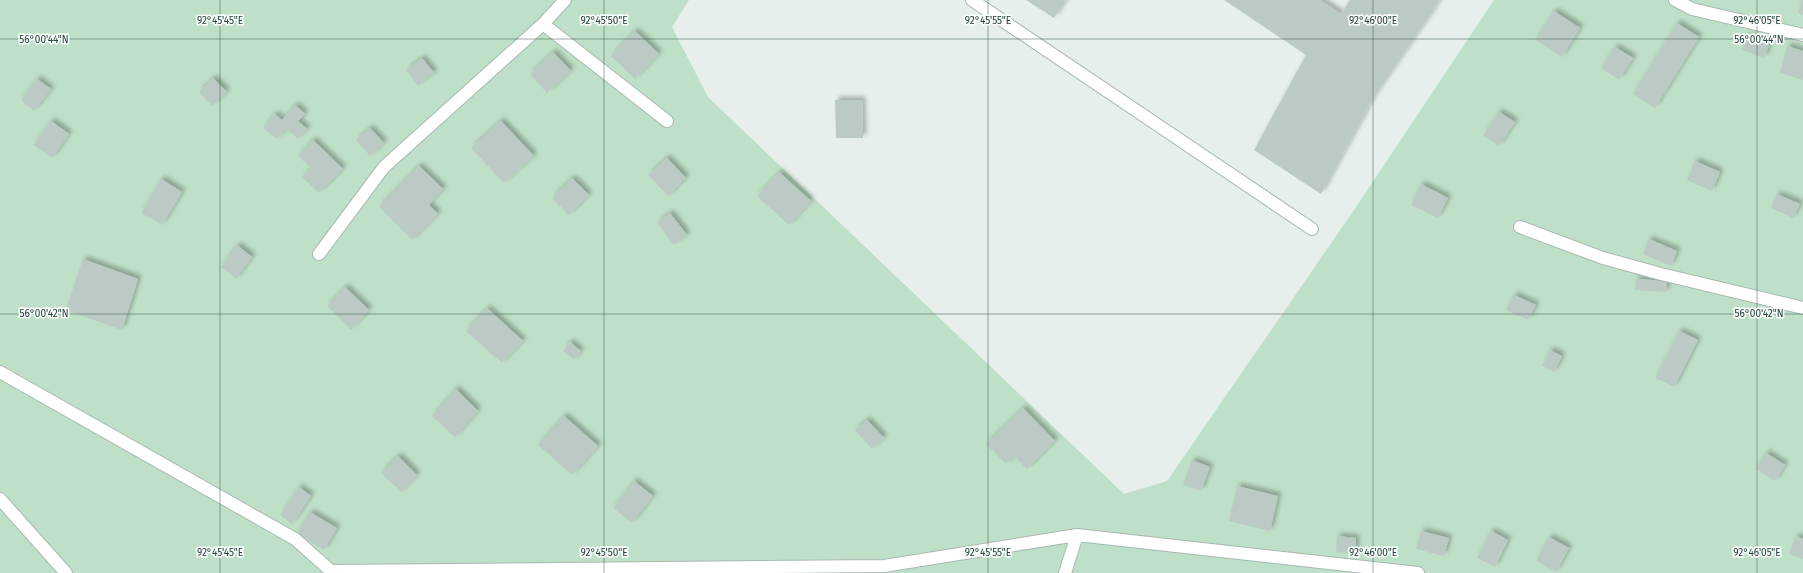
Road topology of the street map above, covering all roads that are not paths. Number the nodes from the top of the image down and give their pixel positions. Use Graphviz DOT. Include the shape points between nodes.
graph roads {
  1 [pos="565,0"];
  2 [pos="972,0"];
  3 [pos="1675,0"];
  4 [pos="543,24"];
  5 [pos="1803,35"];
  6 [pos="667,121"];
  7 [pos="1520,227"];
  8 [pos="1312,229"];
  9 [pos="319,254"];
  10 [pos="1803,308"];
  11 [pos="0,372"];
  12 [pos="0,499"];
  13 [pos="1077,535"];
  14 [pos="66,573"];
  15 [pos="1065,573"];
  16 [pos="1418,573"];
  1 -- 4 [label="street"];
  2 -- 8 [label="street"];
  3 -- 5 [label="street" via="1692,10"];
  4 -- 6 [label="street"];
  4 -- 9 [label="street" via="384,167"];
  7 -- 10 [label="street" via="1610,260"];
  11 -- 13 [label="street" via="294,539 331,571 884,566"];
  12 -- 14 [label="street"];
  13 -- 15 [label="street"];
  13 -- 16 [label="street"];
}
